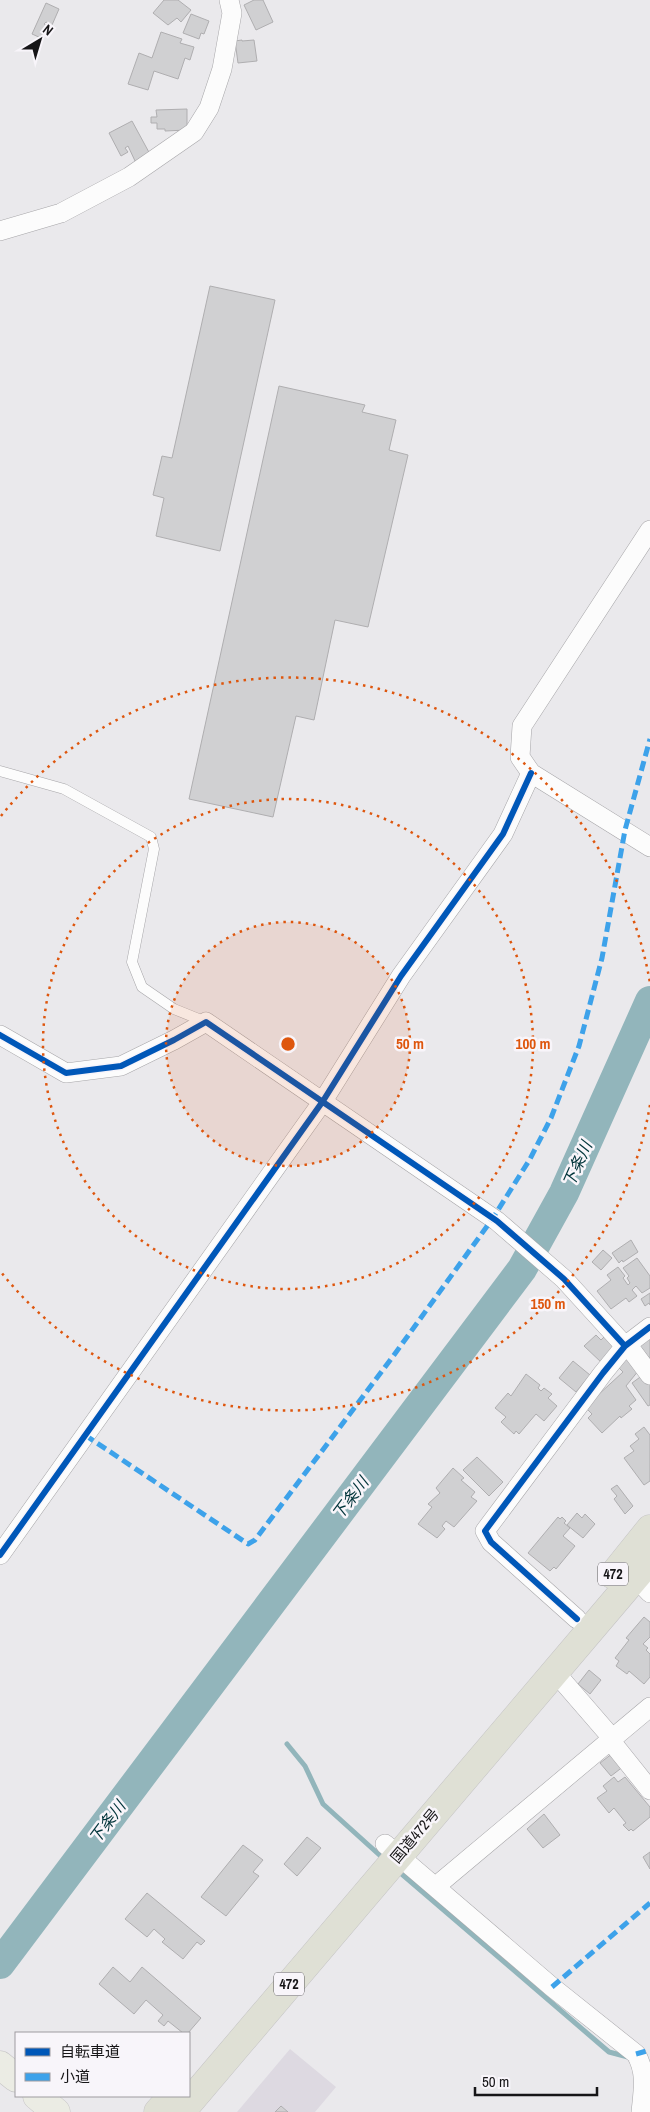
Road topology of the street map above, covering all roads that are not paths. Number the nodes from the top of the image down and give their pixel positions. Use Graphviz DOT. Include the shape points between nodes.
graph roads {
  1 [pos="229,0"];
  2 [pos="0,231"];
  3 [pos="650,530"];
  4 [pos="0,771"];
  5 [pos="531,772"];
  6 [pos="650,847"];
  7 [pos="206,1022"];
  8 [pos="0,1035"];
  9 [pos="323,1101"];
  10 [pos="650,1327"];
  11 [pos="626,1345"];
  12 [pos="650,1375"];
  13 [pos="650,1530"];
  14 [pos="0,1555"];
  15 [pos="645,1576"];
  16 [pos="576,1619"];
  17 [pos="554,1672"];
  18 [pos="650,1707"];
  19 [pos="611,1739"];
  20 [pos="650,1790"];
  21 [pos="392,1850"];
  22 [pos="435,1887"];
  23 [pos="0,2065"];
  24 [pos="190,2075"];
  25 [pos="15,2077"];
  26 [pos="190,2092"];
  27 [pos="38,2097"];
  28 [pos="186,2097"];
  29 [pos="177,2108"];
  30 [pos="56,2112"];
  31 [pos="641,2112"];
  1 -- 2 [label="street" via="232,13 222,69 209,108 194,132 129,177 61,213"];
  3 -- 5 [label="street" via="522,726 520,757"];
  4 -- 7 [label="lane" via="64,789 151,838 154,849 132,962 142,987 174,1009"];
  5 -- 6 [label="street"];
  5 -- 9 [label="street" via="504,834 401,976"];
  7 -- 8 [label="street" via="121,1066 66,1074"];
  7 -- 9 [label="street"];
  9 -- 11 [label="street" via="497,1221 564,1278"];
  9 -- 14 [label="street"];
  10 -- 11 [label="street"];
  11 -- 12 [label="street"];
  11 -- 16 [label="street" via="485,1531 491,1542"];
  13 -- 16 [label="highway, 国道472号 / 472"];
  15 -- 17 [label="highway, 国道472号 / 472"];
  16 -- 21 [label="highway, 国道472号 / 472"];
  17 -- 19 [label="street"];
  17 -- 21 [label="highway, 国道472号 / 472"];
  18 -- 19 [label="street"];
  19 -- 20 [label="street"];
  19 -- 22 [label="street"];
  21 -- 22 [label="street"];
  21 -- 24 [label="highway, 国道472号 / 472"];
  21 -- 26 [label="highway, 国道472号 / 472"];
  22 -- 31 [label="street" via="636,2054 642,2064 644,2078"];
  23 -- 25 [label="main road"];
  27 -- 30 [label="main road"];
  28 -- 29 [label="highway, 国道472号 / 472"];
}
